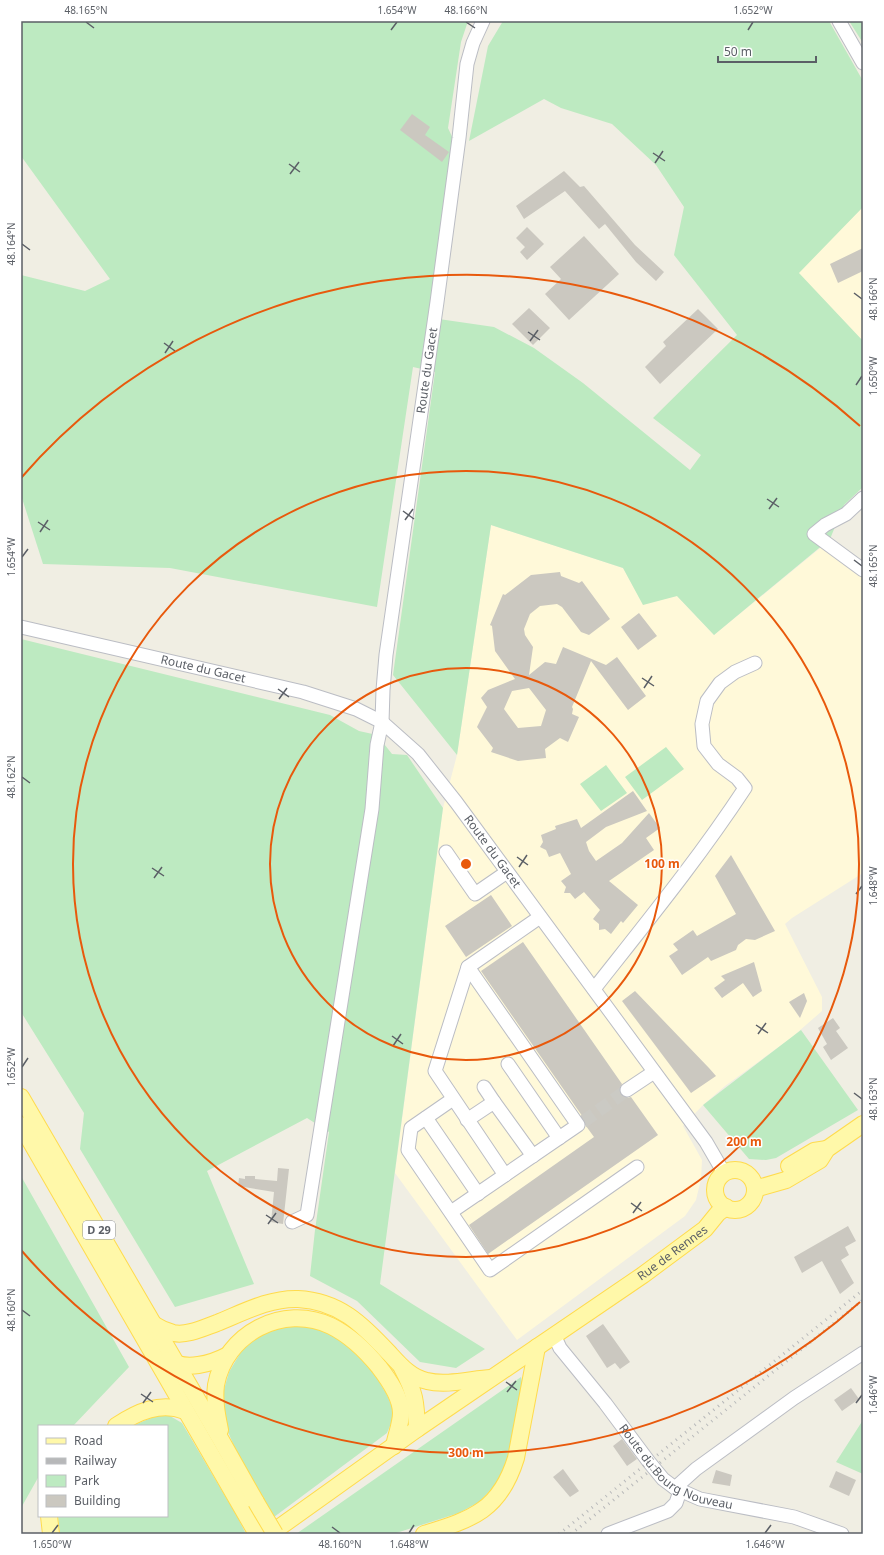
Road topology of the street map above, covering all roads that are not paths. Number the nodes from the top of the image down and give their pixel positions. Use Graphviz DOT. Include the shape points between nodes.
graph roads {
  1 [pos="483,21"];
  2 [pos="839,21"];
  3 [pos="863,63"];
  4 [pos="863,498"];
  5 [pos="863,570"];
  6 [pos="21,627"];
  7 [pos="755,662"];
  8 [pos="382,722"];
  9 [pos="446,852"];
  10 [pos="508,872"];
  11 [pos="540,917"];
  12 [pos="468,967"];
  13 [pos="594,989"];
  14 [pos="508,1064"];
  15 [pos="654,1072"];
  16 [pos="484,1087"];
  17 [pos="627,1090"];
  18 [pos="21,1097"];
  19 [pos="453,1099"];
  20 [pos="494,1102"];
  21 [pos="426,1118"];
  22 [pos="467,1120"];
  23 [pos="863,1124"];
  24 [pos="21,1125"];
  25 [pos="559,1138"];
  26 [pos="532,1156"];
  27 [pos="637,1167"];
  28 [pos="728,1172"];
  29 [pos="505,1175"];
  30 [pos="754,1184"];
  31 [pos="478,1194"];
  32 [pos="721,1203"];
  33 [pos="451,1212"];
  34 [pos="292,1222"];
  35 [pos="146,1327"];
  36 [pos="554,1335"];
  37 [pos="537,1347"];
  38 [pos="863,1353"];
  39 [pos="228,1355"];
  40 [pos="176,1364"];
  41 [pos="402,1368"];
  42 [pos="492,1378"];
  43 [pos="185,1411"];
  44 [pos="118,1425"];
  45 [pos="417,1429"];
  46 [pos="221,1440"];
  47 [pos="394,1446"];
  48 [pos="678,1489"];
  49 [pos="250,1506"];
  50 [pos="50,1517"];
  51 [pos="51,1534"];
  52 [pos="257,1534"];
  53 [pos="270,1534"];
  54 [pos="275,1534"];
  55 [pos="424,1534"];
  56 [pos="608,1534"];
  57 [pos="842,1534"];
  1 -- 8 [label="street, Route du Gacet" via="467,64 437,302 386,655"];
  2 -- 3 [label="street"];
  4 -- 5 [label="street" via="846,514 814,534"];
  6 -- 8 [label="street, Route du Gacet" via="303,692 356,709"];
  7 -- 13 [label="street" via="735,672 720,684 707,701 702,724 704,746 718,764 737,778 745,788 658,910"];
  8 -- 10 [label="street, Route du Gacet" via="418,754"];
  8 -- 34 [label="street" via="377,745 372,809 308,1215"];
  9 -- 10 [label="street" via="475,894"];
  10 -- 11 [label="street, Route du Gacet"];
  11 -- 12 [label="street"];
  11 -- 13 [label="street, Route du Gacet"];
  12 -- 19 [label="street" via="435,1071"];
  12 -- 25 [label="street" via="580,1124"];
  13 -- 15 [label="street, Route du Gacet"];
  14 -- 25 [label="street"];
  15 -- 17 [label="street"];
  15 -- 28 [label="street, Route du Gacet" via="706,1142 726,1161"];
  16 -- 20 [label="street"];
  18 -- 35 [label="main road, D 29"];
  19 -- 21 [label="street"];
  19 -- 22 [label="street"];
  20 -- 22 [label="street"];
  20 -- 26 [label="street"];
  21 -- 31 [label="street"];
  21 -- 33 [label="street" via="411,1128 408,1150"];
  22 -- 29 [label="street"];
  23 -- 30 [label="main road" via="827,1149 814,1151"];
  24 -- 35 [label="main road, D 29"];
  25 -- 26 [label="street"];
  26 -- 29 [label="street"];
  27 -- 33 [label="street" via="490,1270"];
  28 -- 30 [label="main road" via="743,1172"];
  28 -- 32 [label="main road, Rue de Rennes" via="719,1178 716,1185"];
  29 -- 31 [label="street"];
  30 -- 32 [label="main road, Rue de Rennes" via="754,1196 746,1207 732,1210"];
  31 -- 33 [label="street"];
  32 -- 36 [label="main road, Rue de Rennes" via="718,1213 705,1229 643,1275"];
  35 -- 40 [label="main road, D 29"];
  35 -- 41 [label="main road" via="173,1333 191,1332 262,1305 284,1300 313,1301 326,1304 354,1318"];
  35 -- 43 [label="main road, D 29"];
  36 -- 37 [label="main road, Rue de Rennes"];
  36 -- 48 [label="street, Route du Bourg Nouveau" via="560,1348 649,1462 663,1479"];
  37 -- 42 [label="main road, Rue de Rennes"];
  37 -- 55 [label="main road" via="516,1458 503,1488 491,1503 475,1515 454,1525"];
  38 -- 48 [label="street" via="794,1398 696,1469"];
  39 -- 40 [label="main road" via="198,1365"];
  39 -- 46 [label="main road" via="219,1375 215,1396"];
  39 -- 47 [label="main road" via="251,1332 274,1322 303,1319 330,1326 358,1345 385,1376 394,1391 401,1413"];
  40 -- 46 [label="main road, D 29"];
  41 -- 42 [label="main road" via="416,1377 437,1383"];
  41 -- 45 [label="main road" via="416,1403"];
  42 -- 45 [label="main road, Rue de Rennes"];
  43 -- 44 [label="main road" via="169,1406 147,1409"];
  43 -- 49 [label="main road, D 29"];
  45 -- 47 [label="main road, Rue de Rennes"];
  46 -- 49 [label="main road, D 29"];
  47 -- 53 [label="main road, Rue de Rennes"];
  48 -- 56 [label="street" via="676,1503 668,1511"];
  48 -- 57 [label="street, Route du Bourg Nouveau" via="710,1501 794,1517"];
  49 -- 52 [label="main road, D 29"];
  49 -- 54 [label="main road, D 29, bridge"];
  50 -- 51 [label="main road"];
}
